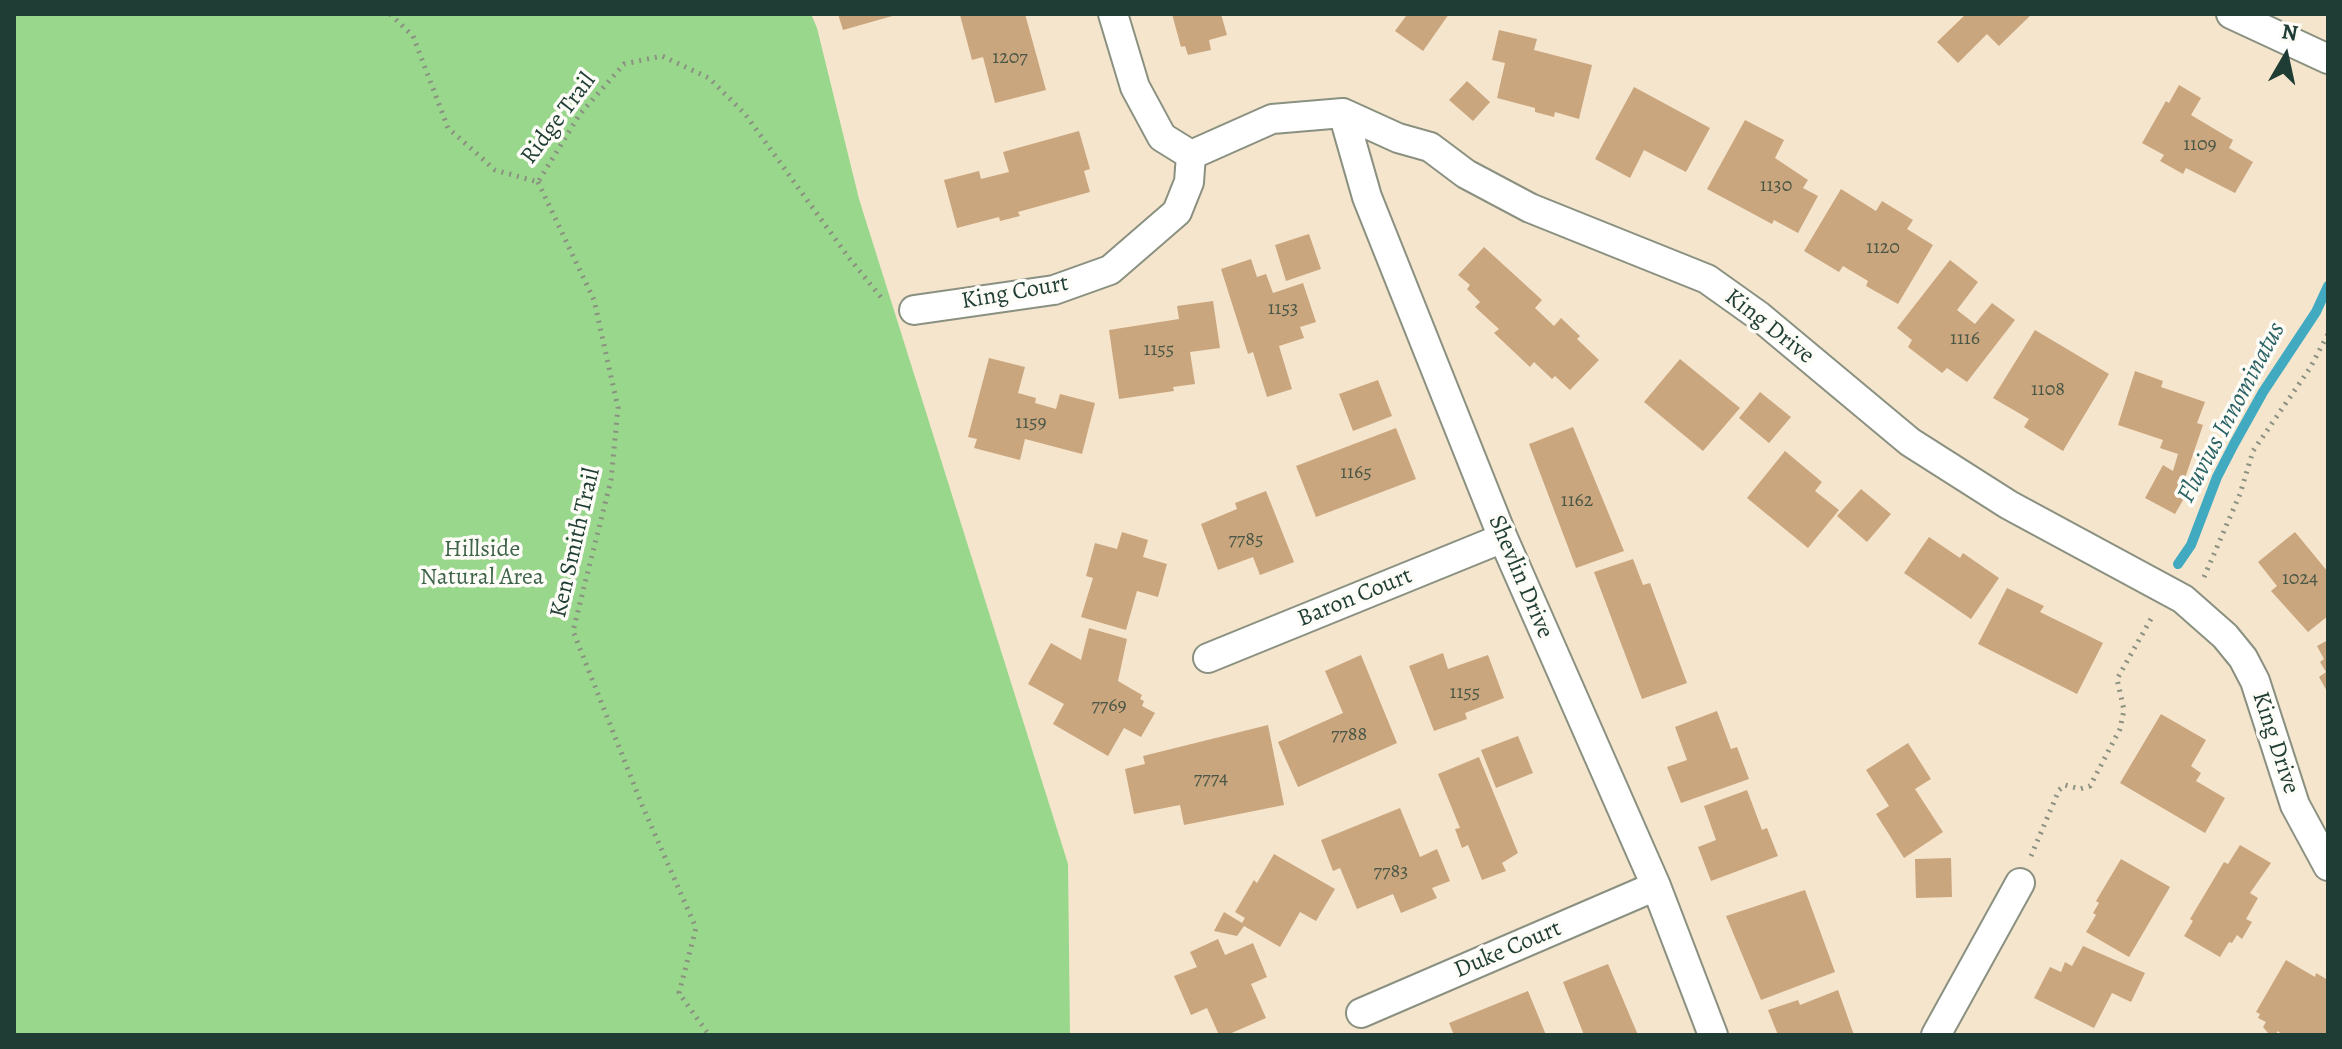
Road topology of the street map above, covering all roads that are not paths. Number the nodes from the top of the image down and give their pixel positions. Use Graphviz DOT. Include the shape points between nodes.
graph roads {
  1 [pos="1113,14"];
  2 [pos="2231,14"];
  3 [pos="2328,59"];
  4 [pos="1343,113"];
  5 [pos="1191,155"];
  6 [pos="914,310"];
  7 [pos="1503,538"];
  8 [pos="1208,658"];
  9 [pos="2328,866"];
  10 [pos="2020,883"];
  11 [pos="1656,886"];
  12 [pos="1361,1013"];
  13 [pos="1713,1035"];
  14 [pos="1936,1035"];
  1 -- 5 [label="street" via="1135,87 1162,137"];
  2 -- 3 [label="street"];
  4 -- 5 [label="street, King Drive" via="1272,119"];
  4 -- 7 [label="street, Shevlin Drive" via="1367,197"];
  4 -- 9 [label="street, King Drive" via="1430,147 1466,174 1530,208 1707,279 1910,442 2009,505 2183,599 2243,658 2295,805"];
  5 -- 6 [label="street, King Court" via="1189,182 1177,212 1110,270 1054,290"];
  7 -- 8 [label="street, Baron Court"];
  7 -- 11 [label="street, Shevlin Drive"];
  10 -- 14 [label="street"];
  11 -- 12 [label="street, Duke Court"];
  11 -- 13 [label="street, Shevlin Drive"];
}
